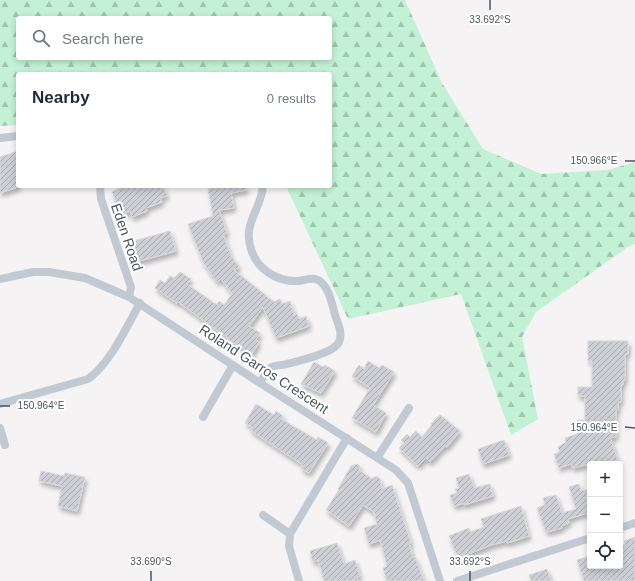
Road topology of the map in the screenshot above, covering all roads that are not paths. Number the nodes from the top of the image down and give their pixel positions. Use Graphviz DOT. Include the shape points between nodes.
graph roads {
  1 [pos="16,136"];
  2 [pos="0,138"];
  3 [pos="100,188"];
  4 [pos="263,188"];
  5 [pos="0,278"];
  6 [pos="129,297"];
  7 [pos="140,303"];
  8 [pos="233,365"];
  9 [pos="260,384"];
  10 [pos="0,404"];
  11 [pos="409,408"];
  12 [pos="203,417"];
  13 [pos="0,428"];
  14 [pos="347,438"];
  15 [pos="5,445"];
  16 [pos="377,458"];
  17 [pos="263,515"];
  18 [pos="635,524"];
  19 [pos="623,527"];
  20 [pos="290,534"];
  21 [pos="587,539"];
  22 [pos="299,581"];
  23 [pos="440,581"];
  24 [pos="457,581"];
  1 -- 2 [label="street"];
  3 -- 6 [label="street, Eden Road" via="101,199 131,287"];
  4 -- 9 [label="street" via="262,197 248,233 255,258 265,270 280,278 292,281 313,279 320,282 327,289 340,333 338,342 332,350 286,365 273,366 266,372"];
  5 -- 6 [label="street, Roland Garros Crescent" via="49,272 85,278"];
  6 -- 7 [label="street, Roland Garros Crescent"];
  7 -- 8 [label="street, Roland Garros Crescent"];
  7 -- 10 [label="street" via="95,374 88,379"];
  8 -- 9 [label="street, Roland Garros Crescent"];
  8 -- 12 [label="street"];
  9 -- 14 [label="street, Roland Garros Crescent"];
  11 -- 16 [label="street"];
  13 -- 15 [label="street"];
  14 -- 16 [label="street, Roland Garros Crescent"];
  14 -- 20 [label="street"];
  16 -- 23 [label="street, Roland Garros Crescent" via="396,470 408,483"];
  17 -- 20 [label="street"];
  18 -- 19 [label="street"];
  20 -- 22 [label="street" via="289,546"];
  21 -- 24 [label="street"];
}
